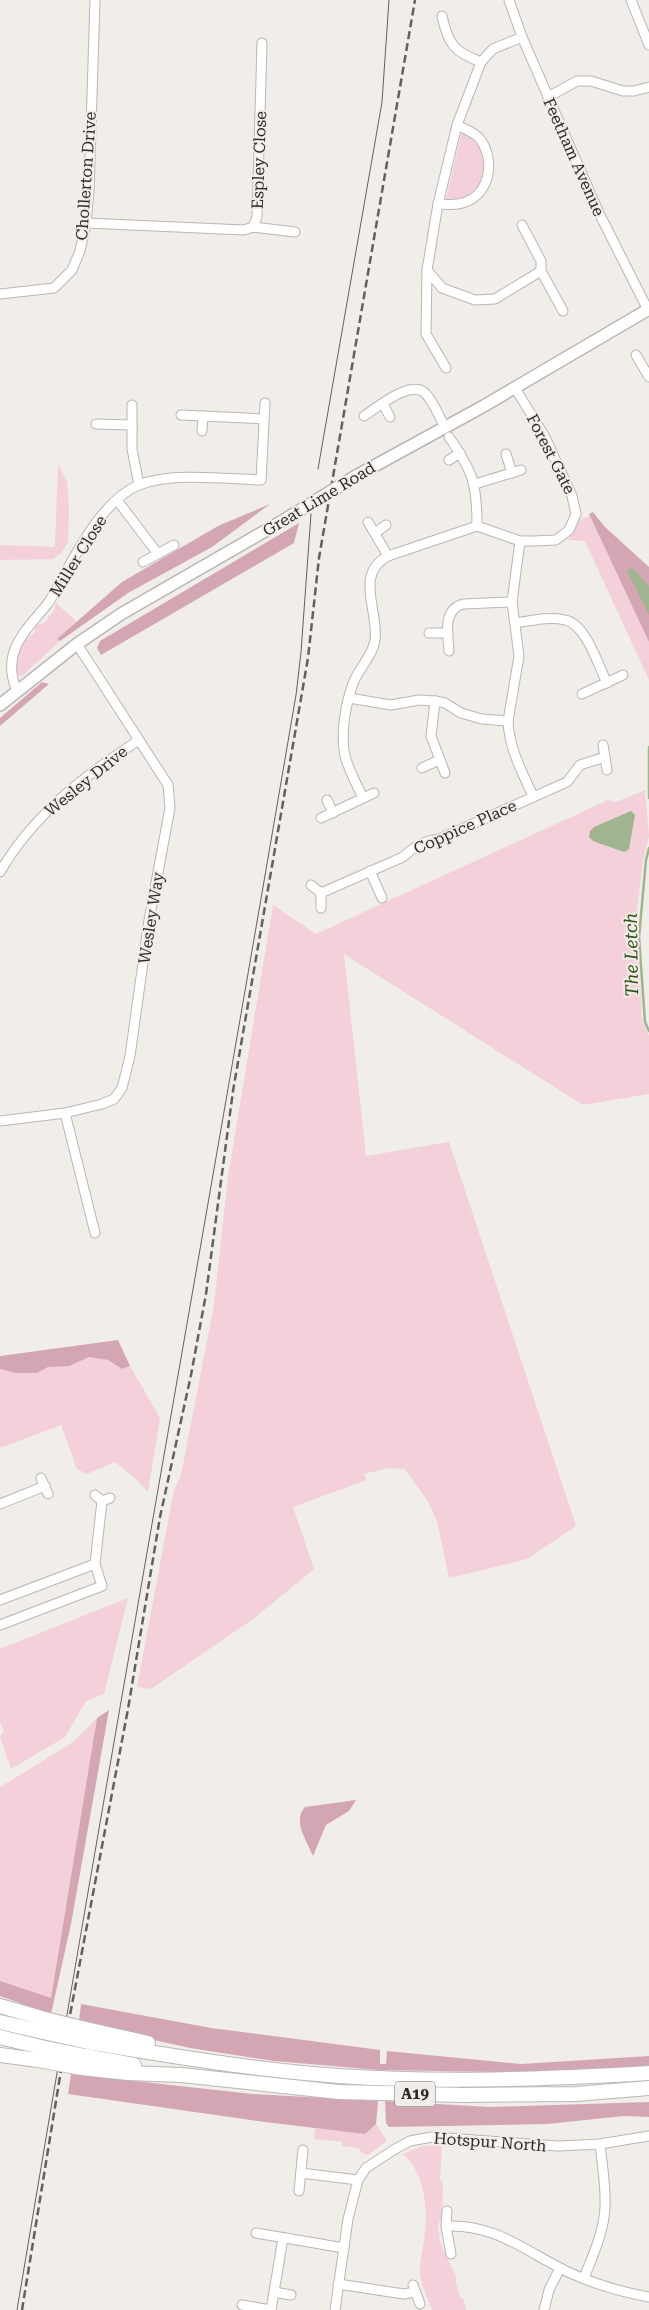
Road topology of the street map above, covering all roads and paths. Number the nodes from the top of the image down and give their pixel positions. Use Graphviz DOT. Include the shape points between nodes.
graph roads {
  1 [pos="95,0"];
  2 [pos="509,0"];
  3 [pos="631,0"];
  4 [pos="442,16"];
  5 [pos="522,37"];
  6 [pos="262,43"];
  7 [pos="649,45"];
  8 [pos="481,62"];
  9 [pos="649,87"];
  10 [pos="548,97"];
  11 [pos="457,125"];
  12 [pos="438,204"];
  13 [pos="86,223"];
  14 [pos="522,225"];
  15 [pos="253,227"];
  16 [pos="296,232"];
  17 [pos="427,270"];
  18 [pos="541,271"];
  19 [pos="0,294"];
  20 [pos="648,309"];
  21 [pos="562,311"];
  22 [pos="636,356"];
  23 [pos="645,364"];
  24 [pos="446,368"];
  25 [pos="649,377"];
  26 [pos="515,388"];
  27 [pos="265,402"];
  28 [pos="383,404"];
  29 [pos="132,405"];
  30 [pos="181,415"];
  31 [pos="203,416"];
  32 [pos="364,416"];
  33 [pos="390,417"];
  34 [pos="264,419"];
  35 [pos="96,424"];
  36 [pos="132,425"];
  37 [pos="202,431"];
  38 [pos="447,432"];
  39 [pos="460,453"];
  40 [pos="506,454"];
  41 [pos="449,460"];
  42 [pos="475,484"];
  43 [pos="139,485"];
  44 [pos="116,500"];
  45 [pos="368,522"];
  46 [pos="386,525"];
  47 [pos="477,526"];
  48 [pos="375,532"];
  49 [pos="520,540"];
  50 [pos="174,545"];
  51 [pos="158,554"];
  52 [pos="388,556"];
  53 [pos="144,562"];
  54 [pos="512,602"];
  55 [pos="515,623"];
  56 [pos="429,633"];
  57 [pos="448,633"];
  58 [pos="77,644"];
  59 [pos="448,651"];
  60 [pos="623,676"];
  61 [pos="607,683"];
  62 [pos="17,692"];
  63 [pos="582,694"];
  64 [pos="349,698"];
  65 [pos="435,701"];
  66 [pos="0,705"];
  67 [pos="508,721"];
  68 [pos="139,740"];
  69 [pos="603,745"];
  70 [pos="605,757"];
  71 [pos="439,760"];
  72 [pos="422,768"];
  73 [pos="608,770"];
  74 [pos="445,773"];
  75 [pos="374,793"];
  76 [pos="533,796"];
  77 [pos="363,798"];
  78 [pos="327,800"];
  79 [pos="333,813"];
  80 [pos="321,818"];
  81 [pos="370,871"];
  82 [pos="0,872"];
  83 [pos="311,885"];
  84 [pos="322,893"];
  85 [pos="382,898"];
  86 [pos="321,908"];
  87 [pos="65,1113"];
  88 [pos="0,1121"];
  89 [pos="95,1233"];
  90 [pos="44,1486"];
  91 [pos="103,1498"];
  92 [pos="0,1504"];
  93 [pos="95,1564"];
  94 [pos="0,1600"];
  95 [pos="0,1625"];
  96 [pos="0,2006"];
  97 [pos="0,2022"];
  98 [pos="44,2025"];
  99 [pos="0,2038"];
  100 [pos="39,2054"];
  101 [pos="0,2055"];
  102 [pos="649,2073"];
  103 [pos="649,2088"];
  104 [pos="649,2136"];
  105 [pos="600,2144"];
  106 [pos="303,2150"];
  107 [pos="301,2173"];
  108 [pos="358,2180"];
  109 [pos="298,2191"];
  110 [pos="447,2211"];
  111 [pos="446,2226"];
  112 [pos="256,2233"];
  113 [pos="283,2238"];
  114 [pos="344,2248"];
  115 [pos="451,2254"];
  116 [pos="560,2268"];
  117 [pos="584,2278"];
  118 [pos="338,2284"];
  119 [pos="274,2292"];
  120 [pos="291,2295"];
  121 [pos="649,2297"];
  122 [pos="420,2304"];
  123 [pos="242,2305"];
  124 [pos="271,2310"];
  125 [pos="335,2310"];
  126 [pos="544,2310"];
  1 -- 13 [label="street, Chollerton Drive"];
  2 -- 5 [label="street, Feetham Avenue"];
  3 -- 7 [label="street"];
  4 -- 8 [label="street" via="452,47"];
  5 -- 8 [label="street" via="492,49"];
  5 -- 10 [label="street, Feetham Avenue"];
  6 -- 15 [label="street, Espley Close" via="257,217"];
  8 -- 11 [label="street"];
  9 -- 10 [label="street" via="623,91 591,81 577,81"];
  10 -- 20 [label="street, Feetham Avenue" via="599,213"];
  11 -- 12 [label="street"];
  11 -- 12 [label="street" via="479,138 490,164 489,174 474,196 459,204"];
  12 -- 17 [label="street"];
  13 -- 15 [label="street, Espley Close" via="244,230"];
  13 -- 19 [label="street, Chollerton Drive" via="77,261 60,283 44,290"];
  14 -- 18 [label="street" via="541,261"];
  15 -- 16 [label="street"];
  17 -- 18 [label="street" via="442,288 475,300 494,299"];
  17 -- 24 [label="street" via="426,334"];
  18 -- 21 [label="street"];
  20 -- 26 [label="main road, Great Lime Road"];
  22 -- 23 [label="street"];
  23 -- 25 [label="street"];
  26 -- 38 [label="main road, Great Lime Road"];
  26 -- 49 [label="street, Forest Gate" via="555,456 576,514 569,530 556,540"];
  27 -- 34 [label="street, Miller Close"];
  28 -- 32 [label="street"];
  28 -- 33 [label="street"];
  28 -- 38 [label="street" via="402,392 414,388 421,390"];
  29 -- 36 [label="street"];
  30 -- 31 [label="street"];
  31 -- 34 [label="street"];
  31 -- 37 [label="street"];
  34 -- 43 [label="street, Miller Close" via="261,480 176,479"];
  35 -- 36 [label="street"];
  36 -- 43 [label="street" via="132,450"];
  38 -- 39 [label="street"];
  38 -- 58 [label="main road, Great Lime Road, bridge" via="356,476 120,614"];
  39 -- 41 [label="street"];
  39 -- 42 [label="street"];
  40 -- 42 [label="street" via="516,471"];
  42 -- 47 [label="street"];
  43 -- 44 [label="street, Miller Close"];
  44 -- 51 [label="street"];
  44 -- 62 [label="street, Miller Close" via="95,526 50,602 14,637 3,655 4,673"];
  45 -- 48 [label="street"];
  46 -- 48 [label="street"];
  47 -- 49 [label="street, Forest Gate"];
  47 -- 52 [label="street"];
  48 -- 52 [label="street"];
  49 -- 54 [label="street"];
  50 -- 51 [label="street"];
  51 -- 53 [label="street"];
  52 -- 64 [label="street" via="376,565 371,575 369,586 375,639"];
  54 -- 55 [label="street"];
  54 -- 57 [label="street" via="459,605 448,617"];
  55 -- 61 [label="street" via="559,619 574,623 584,634"];
  55 -- 67 [label="street" via="519,656"];
  56 -- 57 [label="street"];
  57 -- 59 [label="street"];
  58 -- 62 [label="main road, Great Lime Road"];
  58 -- 68 [label="street, Wesley Way"];
  60 -- 61 [label="street"];
  61 -- 63 [label="street"];
  62 -- 66 [label="main road, Great Lime Road"];
  64 -- 65 [label="street" via="391,705"];
  64 -- 77 [label="street" via="344,750"];
  65 -- 67 [label="street" via="482,719"];
  65 -- 71 [label="street" via="431,736"];
  67 -- 76 [label="street, Coppice Place" via="510,744"];
  68 -- 82 [label="street, Wesley Drive" via="93,771 35,822"];
  68 -- 87 [label="street, Wesley Way" via="168,785 170,808 149,920 130,1056 122,1088 114,1099"];
  69 -- 70 [label="street"];
  70 -- 73 [label="street"];
  70 -- 76 [label="street, Coppice Place" via="580,765 569,780"];
  71 -- 72 [label="street"];
  71 -- 74 [label="street"];
  75 -- 77 [label="street"];
  76 -- 81 [label="street, Coppice Place" via="438,839 428,840 411,848 403,857"];
  77 -- 79 [label="street"];
  78 -- 79 [label="street"];
  79 -- 80 [label="street"];
  81 -- 84 [label="street, Coppice Place"];
  81 -- 85 [label="street"];
  83 -- 84 [label="street"];
  84 -- 86 [label="street"];
  87 -- 88 [label="street, Wesley Way"];
  87 -- 89 [label="street"];
  90 -- 92 [label="street"];
  91 -- 93 [label="street"];
  93 -- 94 [label="street"];
  93 -- 95 [label="street" via="102,1586"];
  96 -- 98 [label="highway"];
  97 -- 98 [label="highway, A19"];
  98 -- 102 [label="highway, A19, bridge" via="246,2066 339,2076 455,2080"];
  99 -- 100 [label="highway, A19"];
  100 -- 101 [label="highway"];
  100 -- 103 [label="highway, A19, bridge" via="181,2075 339,2092 576,2094"];
  104 -- 105 [label="street, Hotspur North"];
  105 -- 108 [label="street, Hotspur North" via="544,2146 451,2137 424,2138 410,2141 384,2156 366,2168"];
  105 -- 117 [label="street" via="604,2220"];
  106 -- 107 [label="street"];
  107 -- 108 [label="street"];
  107 -- 109 [label="street"];
  108 -- 114 [label="street, Hotspur North"];
  110 -- 111 [label="street"];
  111 -- 115 [label="street"];
  111 -- 116 [label="street" via="487,2230"];
  112 -- 113 [label="street"];
  113 -- 114 [label="street"];
  113 -- 119 [label="street"];
  114 -- 118 [label="street, Hotspur North"];
  116 -- 117 [label="street"];
  116 -- 126 [label="street"];
  117 -- 121 [label="street"];
  118 -- 122 [label="street" via="404,2294 414,2288"];
  118 -- 125 [label="street, Hotspur North"];
  119 -- 120 [label="street"];
  119 -- 124 [label="street"];
  123 -- 124 [label="street"];
}
